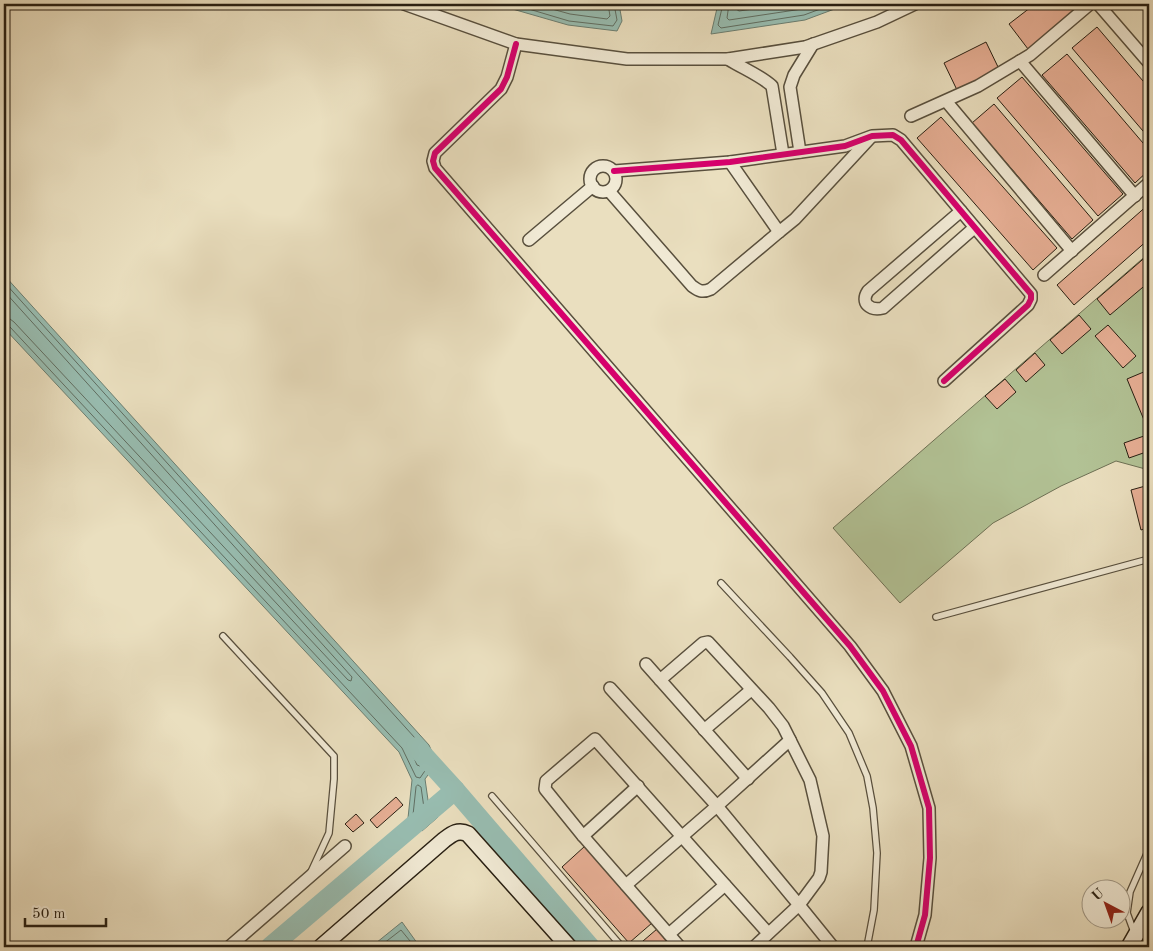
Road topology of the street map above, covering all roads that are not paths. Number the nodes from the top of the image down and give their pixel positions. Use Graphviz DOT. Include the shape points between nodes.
graph roads {
  1 [pos="404,4"];
  2 [pos="915,4"];
  3 [pos="1090,4"];
  4 [pos="1098,4"];
  5 [pos="516,44"];
  6 [pos="813,44"];
  7 [pos="728,59"];
  8 [pos="1020,61"];
  9 [pos="1149,63"];
  10 [pos="946,101"];
  11 [pos="911,116"];
  12 [pos="872,136"];
  13 [pos="800,152"];
  14 [pos="783,154"];
  15 [pos="730,162"];
  16 [pos="614,171"];
  17 [pos="1149,183"];
  18 [pos="593,186"];
  19 [pos="609,190"];
  20 [pos="1135,196"];
  21 [pos="960,211"];
  22 [pos="974,228"];
  23 [pos="779,232"];
  24 [pos="529,240"];
  25 [pos="1072,250"];
  26 [pos="1044,275"];
  27 [pos="944,381"];
  28 [pos="1149,560"];
  29 [pos="721,583"];
  30 [pos="936,617"];
  31 [pos="223,636"];
  32 [pos="646,664"];
  33 [pos="660,680"];
  34 [pos="610,688"];
  35 [pos="751,690"];
  36 [pos="704,730"];
  37 [pos="790,740"];
  38 [pos="748,779"];
  39 [pos="638,786"];
  40 [pos="492,796"];
  41 [pos="717,806"];
  42 [pos="583,836"];
  43 [pos="683,836"];
  44 [pos="345,846"];
  45 [pos="1149,849"];
  46 [pos="308,879"];
  47 [pos="626,885"];
  48 [pos="726,885"];
  49 [pos="800,905"];
  50 [pos="1149,912"];
  51 [pos="768,933"];
  52 [pos="669,934"];
  53 [pos="1132,942"];
  54 [pos="229,947"];
  55 [pos="321,947"];
  56 [pos="569,947"];
  57 [pos="622,947"];
  58 [pos="680,947"];
  59 [pos="754,947"];
  60 [pos="833,947"];
  61 [pos="867,947"];
  62 [pos="916,947"];
  1 -- 5 [label="street"];
  2 -- 6 [label="street" via="877,22"];
  3 -- 8 [label="street"];
  4 -- 9 [label="street"];
  5 -- 7 [label="street" via="627,59"];
  5 -- 62 [label="street" via="501,89 435,153 435,168 844,639 883,691 911,746 929,808 930,858 924,915"];
  6 -- 7 [label="street"];
  6 -- 13 [label="street" via="790,87"];
  7 -- 14 [label="street" via="772,86"];
  8 -- 10 [label="street"];
  8 -- 20 [label="street"];
  10 -- 11 [label="street"];
  10 -- 25 [label="street"];
  12 -- 13 [label="street" via="845,146"];
  12 -- 21 [label="street" via="893,135 901,140"];
  12 -- 23 [label="street"];
  13 -- 14 [label="street"];
  14 -- 15 [label="street"];
  15 -- 16 [label="street"];
  15 -- 23 [label="street"];
  16 -- 18 [label="street" via="606,166 598,167 590,178"];
  16 -- 19 [label="street" via="615,184"];
  17 -- 20 [label="street"];
  18 -- 19 [label="street" via="600,191"];
  18 -- 24 [label="street"];
  19 -- 23 [label="street" via="700,292 711,289"];
  20 -- 25 [label="street"];
  21 -- 22 [label="street"];
  21 -- 22 [label="street" via="868,291 864,301 876,310 883,308"];
  22 -- 27 [label="street" via="1028,288 1031,299"];
  25 -- 26 [label="street"];
  28 -- 30 [label="lane"];
  29 -- 61 [label="lane" via="822,693 849,733 867,776 877,853 874,910"];
  31 -- 46 [label="lane" via="334,756 329,832"];
  32 -- 33 [label="street"];
  33 -- 35 [label="street" via="706,642"];
  33 -- 36 [label="street"];
  34 -- 41 [label="street"];
  35 -- 36 [label="street"];
  35 -- 37 [label="street" via="774,714"];
  36 -- 38 [label="street"];
  37 -- 38 [label="street"];
  37 -- 49 [label="street" via="810,780 823,836 819,878"];
  38 -- 41 [label="street"];
  39 -- 42 [label="street"];
  39 -- 42 [label="street" via="595,739 546,781 545,788"];
  39 -- 43 [label="street"];
  40 -- 57 [label="lane"];
  41 -- 43 [label="street"];
  41 -- 49 [label="street"];
  42 -- 47 [label="street"];
  43 -- 47 [label="street"];
  43 -- 48 [label="street"];
  44 -- 46 [label="street"];
  45 -- 53 [label="lane" via="1130,892 1128,913"];
  46 -- 54 [label="street"];
  47 -- 52 [label="street"];
  48 -- 51 [label="street"];
  48 -- 52 [label="street"];
  49 -- 51 [label="street"];
  49 -- 60 [label="street"];
  50 -- 53 [label="main road"];
  51 -- 59 [label="street"];
  52 -- 58 [label="street"];
  55 -- 56 [label="main road" via="444,840 462,831"];
}
